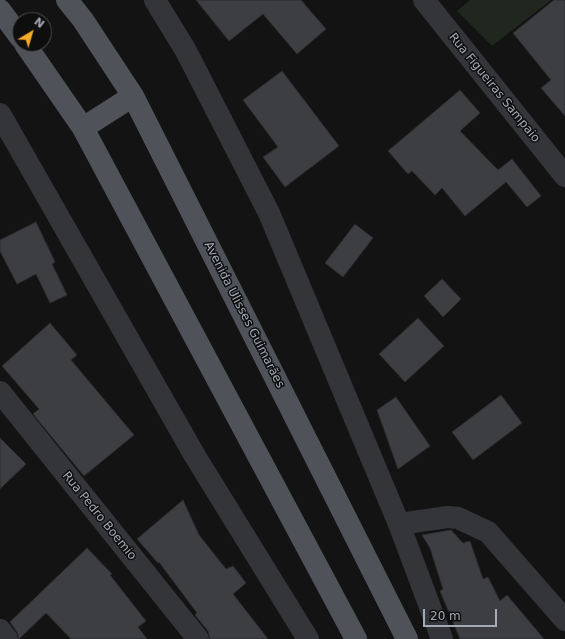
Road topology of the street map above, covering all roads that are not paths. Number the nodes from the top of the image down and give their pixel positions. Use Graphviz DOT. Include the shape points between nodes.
graph roads {
  1 [pos="67,0"];
  2 [pos="424,0"];
  3 [pos="158,1"];
  4 [pos="0,10"];
  5 [pos="12,26"];
  6 [pos="31,52"];
  7 [pos="133,96"];
  8 [pos="3,124"];
  9 [pos="83,128"];
  10 [pos="565,176"];
  11 [pos="0,392"];
  12 [pos="399,524"];
  13 [pos="565,620"];
  14 [pos="0,630"];
  15 [pos="7,639"];
  16 [pos="198,639"];
  17 [pos="308,639"];
  18 [pos="356,639"];
  19 [pos="407,639"];
  20 [pos="442,639"];
  1 -- 7 [label="main road, Avenida Ulisses Guimarães"];
  2 -- 10 [label="street, Rua Figueiras Sampaio"];
  3 -- 12 [label="street" via="269,213"];
  4 -- 5 [label="main road"];
  6 -- 9 [label="main road"];
  7 -- 9 [label="main road"];
  7 -- 19 [label="main road, Avenida Ulisses Guimarães"];
  8 -- 17 [label="street" via="195,456"];
  9 -- 18 [label="main road"];
  11 -- 16 [label="street, Rua Pedro Boemio"];
  12 -- 13 [label="street" via="448,517 458,518 488,532"];
  12 -- 20 [label="street"];
  14 -- 15 [label="street"];
}
